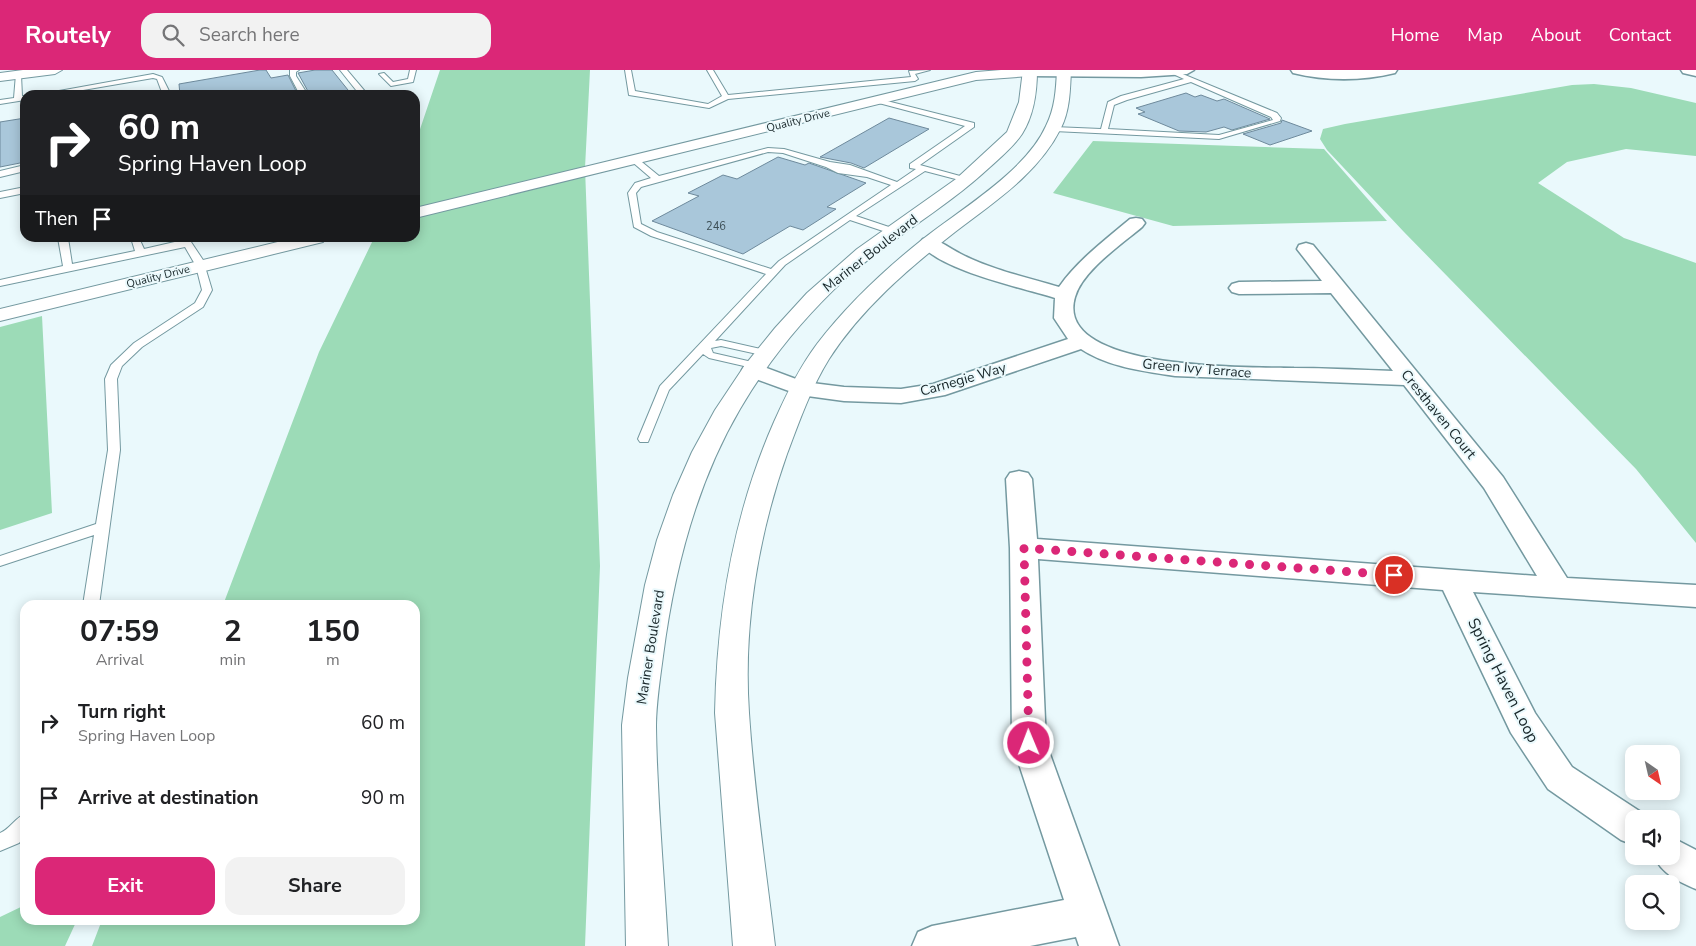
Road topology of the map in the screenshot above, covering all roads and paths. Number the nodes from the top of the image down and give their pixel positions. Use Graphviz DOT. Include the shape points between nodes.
graph roads {
  1 [pos="37,70"];
  2 [pos="55,70"];
  3 [pos="296,70"];
  4 [pos="343,70"];
  5 [pos="413,70"];
  6 [pos="628,70"];
  7 [pos="710,70"];
  8 [pos="927,70"];
  9 [pos="1298,70"];
  10 [pos="1390,70"];
  11 [pos="1688,70"];
  12 [pos="1030,71"];
  13 [pos="1064,71"];
  14 [pos="18,72"];
  15 [pos="380,72"];
  16 [pos="1696,72"];
  17 [pos="1189,75"];
  18 [pos="0,78"];
  19 [pos="918,84"];
  20 [pos="20,90"];
  21 [pos="81,90"];
  22 [pos="165,90"];
  23 [pos="301,90"];
  24 [pos="360,90"];
  25 [pos="726,97"];
  26 [pos="20,98"];
  27 [pos="878,100"];
  28 [pos="0,102"];
  29 [pos="1054,129"];
  30 [pos="1104,131"];
  31 [pos="634,160"];
  32 [pos="924,168"];
  33 [pos="20,169"];
  34 [pos="0,174"];
  35 [pos="657,179"];
  36 [pos="967,179"];
  37 [pos="898,185"];
  38 [pos="20,191"];
  39 [pos="0,195"];
  40 [pos="990,197"];
  41 [pos="420,213"];
  42 [pos="849,217"];
  43 [pos="1136,223"];
  44 [pos="895,232"];
  45 [pos="64,242"];
  46 [pos="137,242"];
  47 [pos="300,242"];
  48 [pos="929,243"];
  49 [pos="1306,249"];
  50 [pos="140,251"];
  51 [pos="202,266"];
  52 [pos="68,268"];
  53 [pos="772,272"];
  54 [pos="0,284"];
  55 [pos="1337,286"];
  56 [pos="1239,288"];
  57 [pos="1065,295"];
  58 [pos="0,315"];
  59 [pos="1083,341"];
  60 [pos="704,346"];
  61 [pos="759,363"];
  62 [pos="1410,379"];
  63 [pos="800,388"];
  64 [pos="644,439"];
  65 [pos="1019,479"];
  66 [pos="102,527"];
  67 [pos="1024,548"];
  68 [pos="0,560"];
  69 [pos="1453,580"];
  70 [pos="1559,588"];
  71 [pos="1696,596"];
  72 [pos="92,600"];
  73 [pos="1625,822"];
  74 [pos="20,829"];
  75 [pos="0,842"];
  76 [pos="1680,860"];
  77 [pos="1696,871"];
  78 [pos="1094,930"];
  79 [pos="647,946"];
  80 [pos="754,946"];
  81 [pos="932,946"];
  1 -- 14 [label="main road"];
  2 -- 14 [label="main road"];
  3 -- 23 [label="lane" via="293,76"];
  4 -- 24 [label="lane"];
  5 -- 15 [label="lane" via="411,81 392,84"];
  6 -- 25 [label="lane" via="632,93 709,106"];
  7 -- 25 [label="lane"];
  8 -- 19 [label="lane" via="911,72"];
  9 -- 10 [label="street" via="1356,75"];
  11 -- 16 [label="street"];
  12 -- 13 [label="street, Quality Drive"];
  12 -- 19 [label="main road, Quality Drive"];
  12 -- 36 [label="main road, Mariner Boulevard" via="1027,103 1015,132 984,166"];
  13 -- 17 [label="street, Quality Drive"];
  13 -- 29 [label="main road, Mariner Boulevard"];
  14 -- 18 [label="main road"];
  14 -- 20 [label="lane"];
  17 -- 30 [label="lane" via="1111,104"];
  17 -- 30 [label="lane" via="1274,115 1276,120 1219,137"];
  19 -- 25 [label="lane"];
  19 -- 27 [label="main road, Quality Drive"];
  21 -- 22 [label="lane" via="153,76 160,78"];
  26 -- 28 [label="lane"];
  27 -- 31 [label="main road, Quality Drive"];
  27 -- 32 [label="lane" via="971,125 913,166"];
  29 -- 30 [label="lane"];
  29 -- 40 [label="main road, Mariner Boulevard" via="1032,160"];
  31 -- 35 [label="lane"];
  31 -- 41 [label="main road, Quality Drive"];
  32 -- 36 [label="lane"];
  32 -- 37 [label="lane"];
  33 -- 34 [label="lane"];
  35 -- 37 [label="lane" via="768,150 784,151 829,165 840,164"];
  35 -- 53 [label="lane" via="638,185 632,193 637,225 654,234"];
  36 -- 40 [label="main road"];
  36 -- 44 [label="main road, Mariner Boulevard"];
  37 -- 42 [label="lane"];
  38 -- 39 [label="lane"];
  40 -- 48 [label="main road, Mariner Boulevard"];
  42 -- 44 [label="lane"];
  42 -- 53 [label="lane"];
  43 -- 57 [label="street" via="1087,267"];
  44 -- 61 [label="main road, Mariner Boulevard" via="840,274 795,316"];
  45 -- 52 [label="lane"];
  46 -- 50 [label="lane"];
  47 -- 51 [label="main road, Quality Drive"];
  48 -- 57 [label="street" via="960,262"];
  48 -- 63 [label="main road, Mariner Boulevard" via="846,321"];
  49 -- 55 [label="street, Cresthaven Court"];
  50 -- 51 [label="lane" via="188,244"];
  50 -- 52 [label="lane"];
  51 -- 58 [label="main road, Quality Drive"];
  51 -- 66 [label="lane" via="207,290 199,305 138,345 118,365 111,380 114,450"];
  52 -- 54 [label="lane"];
  53 -- 60 [label="lane"];
  55 -- 56 [label="street"];
  55 -- 62 [label="street, Cresthaven Court"];
  57 -- 59 [label="street, Green Ivy Terrace" via="1062,311 1068,327"];
  59 -- 62 [label="street, Green Ivy Terrace" via="1108,355 1184,370"];
  59 -- 63 [label="street, Carnegie Way" via="937,390 901,396 844,394"];
  60 -- 61 [label="lane" via="721,343"];
  60 -- 64 [label="lane" via="664,389"];
  61 -- 63 [label="street, Carnegie Way"];
  61 -- 79 [label="main road, Mariner Boulevard" via="711,439 688,490 668,549 652,618 639,725"];
  62 -- 70 [label="street, Cresthaven Court" via="1494,483"];
  63 -- 80 [label="main road, Mariner Boulevard" via="758,497 744,552 734,616 732,713"];
  65 -- 67 [label="street"];
  66 -- 68 [label="lane"];
  66 -- 72 [label="lane"];
  67 -- 69 [label="street"];
  67 -- 78 [label="street" via="1029,743"];
  69 -- 70 [label="street"];
  69 -- 73 [label="street, Spring Haven Loop" via="1523,723 1560,778"];
  70 -- 71 [label="street"];
  74 -- 75 [label="lane"];
  76 -- 77 [label="street"];
  78 -- 81 [label="street"];
}
